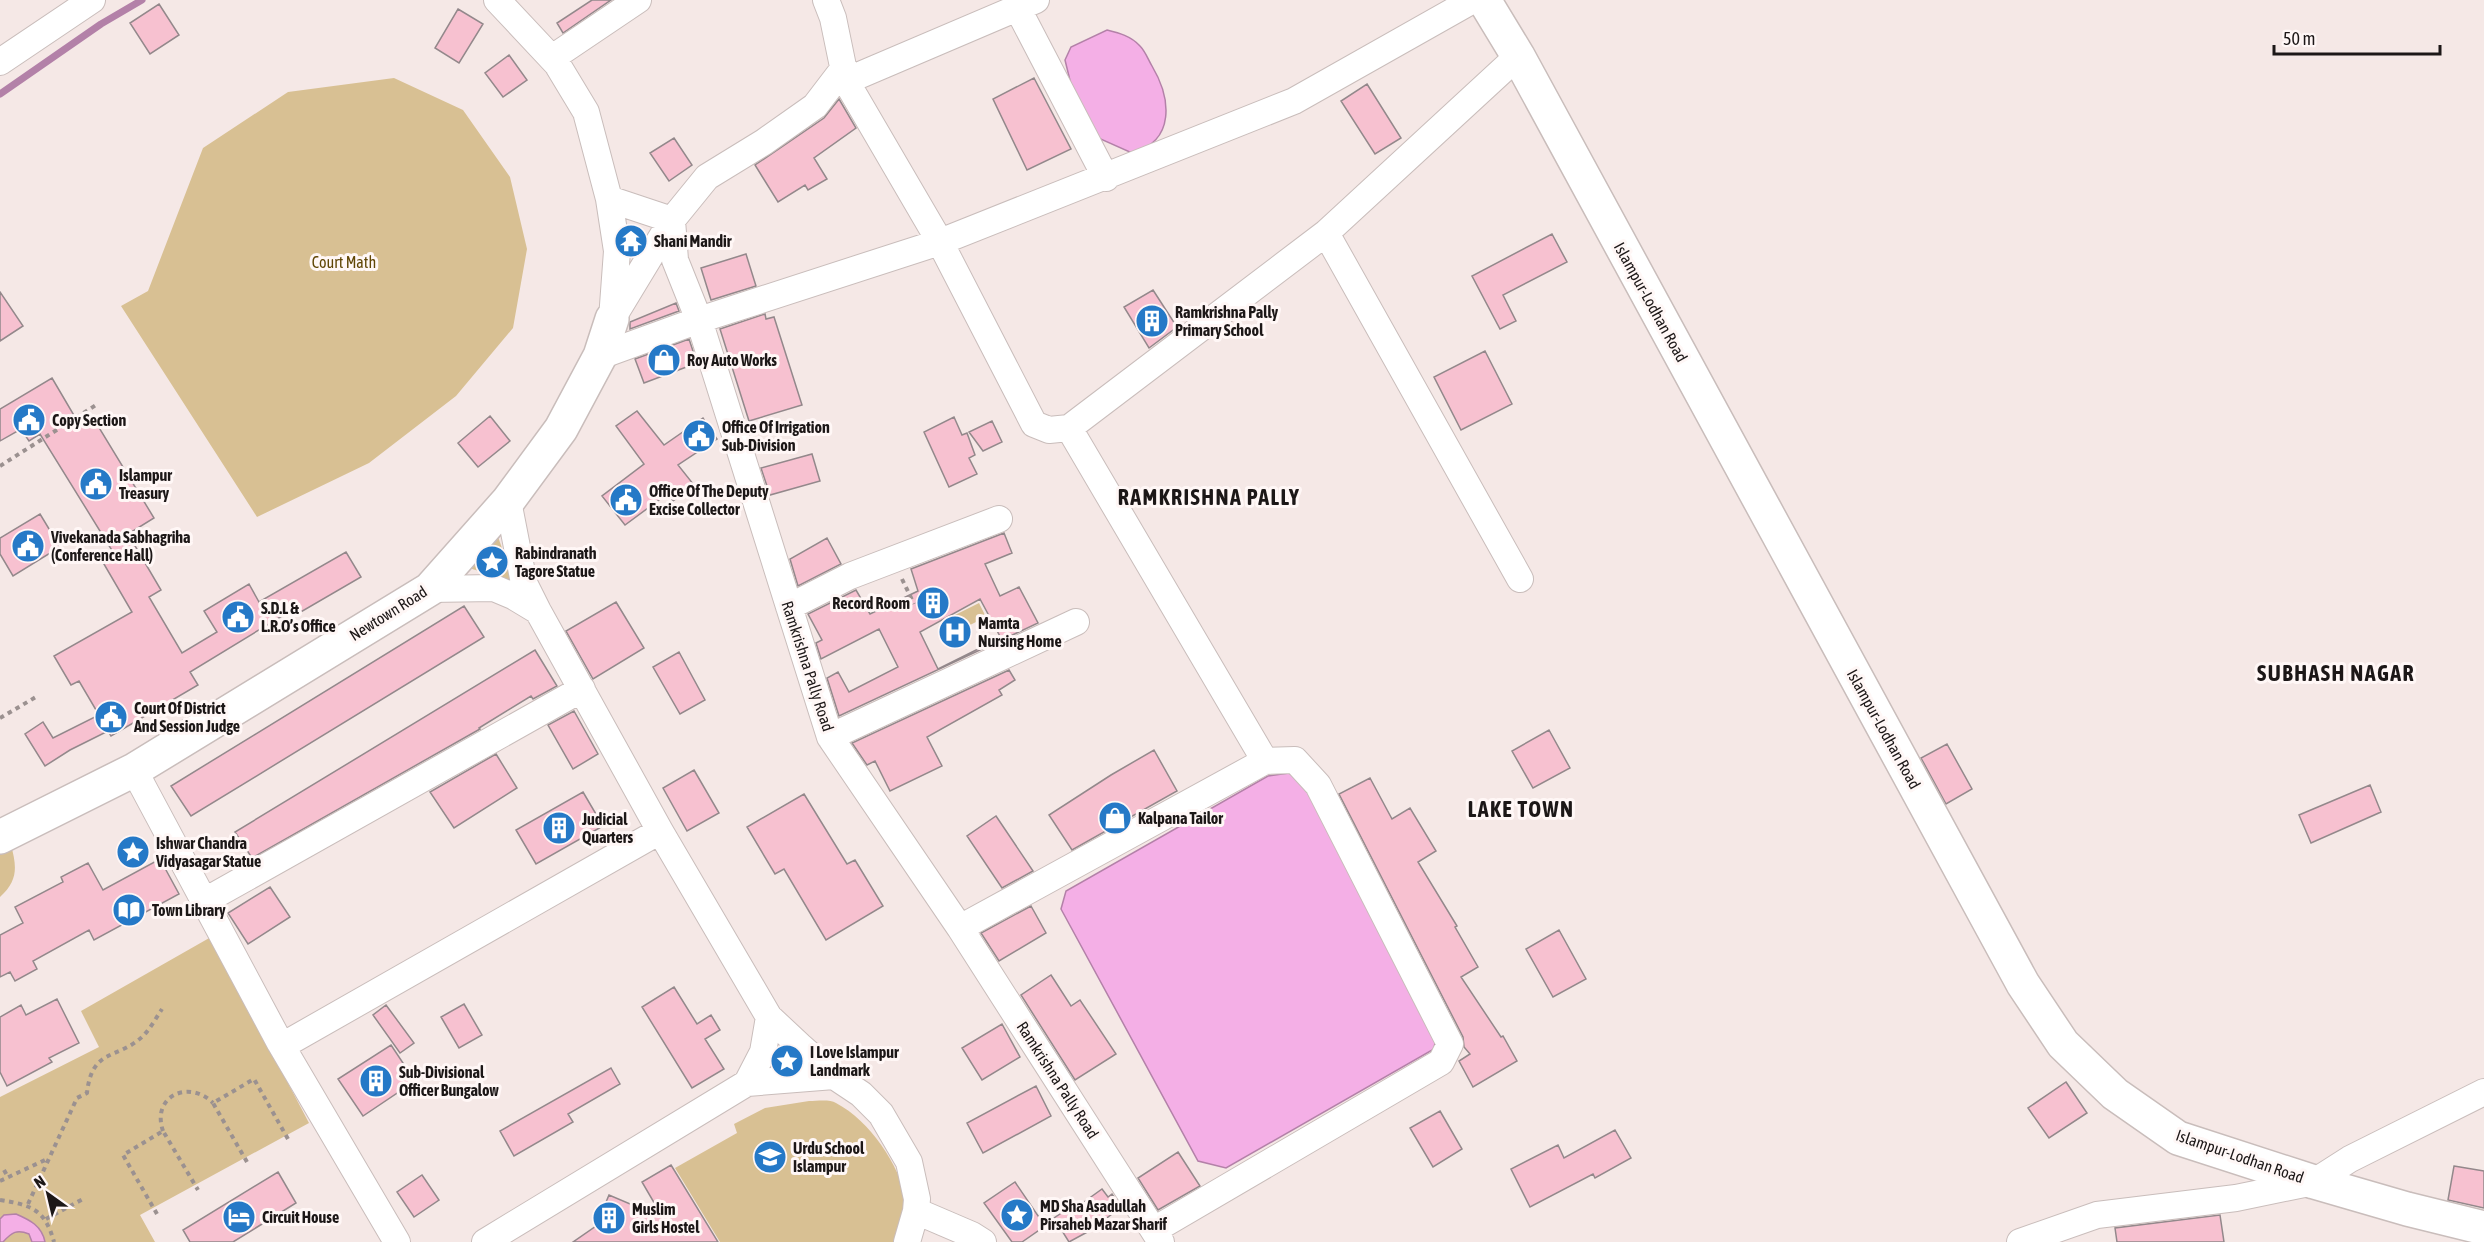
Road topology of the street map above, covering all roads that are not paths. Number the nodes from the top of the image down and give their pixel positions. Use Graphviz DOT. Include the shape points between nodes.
graph roads {
  1 [pos="92,0"];
  2 [pos="497,0"];
  3 [pos="638,0"];
  4 [pos="826,0"];
  5 [pos="1473,0"];
  6 [pos="1484,0"];
  7 [pos="1027,4"];
  8 [pos="1518,56"];
  9 [pos="552,58"];
  10 [pos="0,62"];
  11 [pos="845,75"];
  12 [pos="1106,178"];
  13 [pos="609,199"];
  14 [pos="672,220"];
  15 [pos="1326,233"];
  16 [pos="940,242"];
  17 [pos="612,319"];
  18 [pos="699,320"];
  19 [pos="600,356"];
  20 [pos="1069,428"];
  21 [pos="508,501"];
  22 [pos="999,519"];
  23 [pos="1520,579"];
  24 [pos="430,589"];
  25 [pos="789,607"];
  26 [pos="538,611"];
  27 [pos="1076,622"];
  28 [pos="582,689"];
  29 [pos="830,737"];
  30 [pos="1265,761"];
  31 [pos="134,770"];
  32 [pos="660,831"];
  33 [pos="0,837"];
  34 [pos="203,902"];
  35 [pos="960,928"];
  36 [pos="769,1017"];
  37 [pos="282,1046"];
  38 [pos="834,1076"];
  39 [pos="747,1083"];
  40 [pos="2484,1092"];
  41 [pos="2314,1182"];
  42 [pos="916,1211"];
  43 [pos="2484,1228"];
  44 [pos="1158,1236"];
  45 [pos="396,1242"];
  46 [pos="485,1242"];
  47 [pos="907,1242"];
  48 [pos="983,1242"];
  49 [pos="2020,1242"];
  1 -- 10 [label="street"];
  2 -- 9 [label="street"];
  3 -- 9 [label="street"];
  4 -- 11 [label="street"];
  5 -- 12 [label="street" via="1294,101"];
  6 -- 8 [label="main road, Islampur-Lodhan Road"];
  7 -- 11 [label="street"];
  7 -- 12 [label="street"];
  8 -- 15 [label="street"];
  8 -- 41 [label="main road, Islampur-Lodhan Road" via="2023,984 2063,1044 2115,1094 2178,1138"];
  9 -- 13 [label="street" via="586,112"];
  11 -- 14 [label="street" via="815,106 707,177"];
  11 -- 16 [label="street"];
  12 -- 16 [label="street"];
  13 -- 14 [label="street"];
  13 -- 17 [label="street" via="617,251"];
  14 -- 17 [label="street"];
  14 -- 18 [label="street, Ramkrishna Pally Road" via="675,260"];
  15 -- 20 [label="street"];
  15 -- 23 [label="street"];
  16 -- 18 [label="street"];
  16 -- 20 [label="street" via="1034,424 1049,430"];
  17 -- 19 [label="main road, Newtown Road"];
  18 -- 19 [label="street"];
  18 -- 25 [label="street, Ramkrishna Pally Road"];
  19 -- 21 [label="main road, Newtown Road" via="561,429"];
  20 -- 30 [label="street"];
  21 -- 24 [label="main road, Newtown Road"];
  21 -- 26 [label="street" via="524,583"];
  22 -- 25 [label="street" via="850,576"];
  24 -- 26 [label="street" via="494,588"];
  24 -- 31 [label="main road, Newtown Road"];
  25 -- 29 [label="street, Ramkrishna Pally Road"];
  26 -- 28 [label="street"];
  27 -- 29 [label="street"];
  28 -- 32 [label="street"];
  28 -- 34 [label="street"];
  29 -- 35 [label="street, Ramkrishna Pally Road"];
  30 -- 35 [label="street"];
  30 -- 44 [label="street" via="1295,760 1318,785 1450,1044 1441,1062"];
  31 -- 33 [label="main road, Newtown Road"];
  31 -- 34 [label="street"];
  32 -- 36 [label="street"];
  32 -- 37 [label="street"];
  34 -- 37 [label="street"];
  35 -- 44 [label="street, Ramkrishna Pally Road"];
  36 -- 38 [label="street"];
  36 -- 39 [label="street" via="764,1052"];
  37 -- 45 [label="street"];
  38 -- 39 [label="street"];
  38 -- 42 [label="street" via="881,1114 909,1162"];
  39 -- 46 [label="street"];
  40 -- 41 [label="street" via="2350,1159"];
  41 -- 43 [label="main road, Islampur-Lodhan Road"];
  41 -- 49 [label="street" via="2236,1198 2097,1215"];
  42 -- 47 [label="street"];
  42 -- 48 [label="street"];
}
